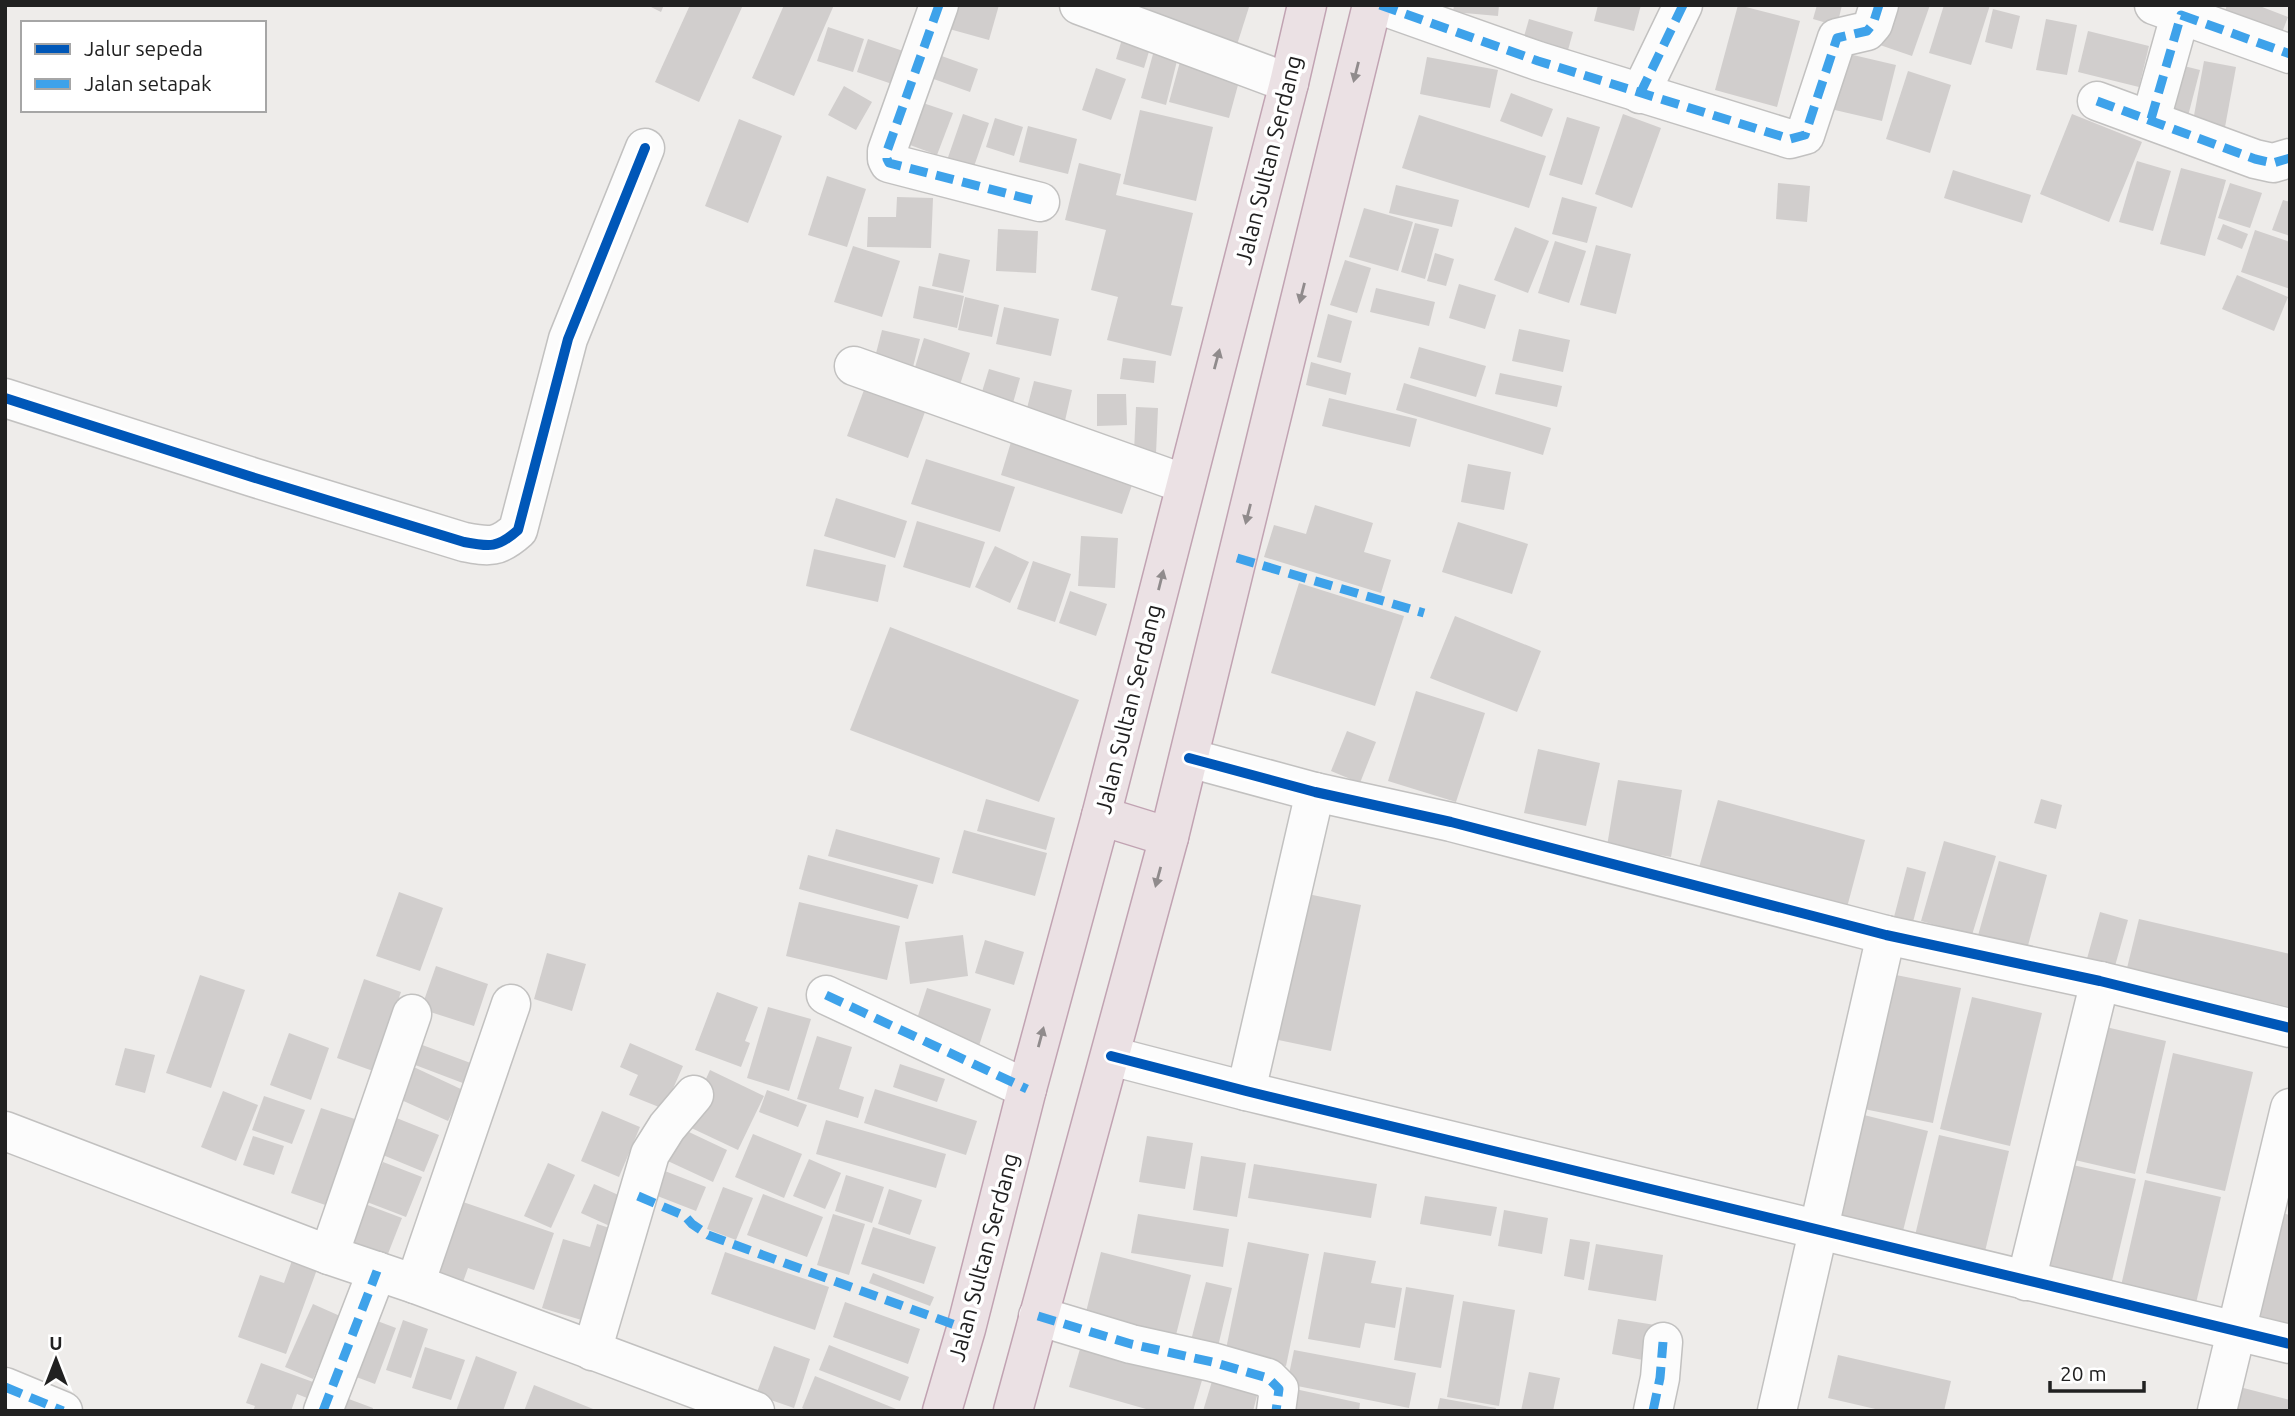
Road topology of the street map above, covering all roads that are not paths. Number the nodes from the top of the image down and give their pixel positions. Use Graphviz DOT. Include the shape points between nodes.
graph roads {
  1 [pos="939,5"];
  2 [pos="1079,5"];
  3 [pos="1307,5"];
  4 [pos="1372,5"];
  5 [pos="1380,5"];
  6 [pos="1683,5"];
  7 [pos="1879,5"];
  8 [pos="2173,8"];
  9 [pos="2290,54"];
  10 [pos="1289,83"];
  11 [pos="1640,94"];
  12 [pos="2096,101"];
  13 [pos="2151,119"];
  14 [pos="645,148"];
  15 [pos="2290,158"];
  16 [pos="1040,202"];
  17 [pos="854,366"];
  18 [pos="5,398"];
  19 [pos="1185,484"];
  20 [pos="1189,758"];
  21 [pos="1315,792"];
  22 [pos="1101,817"];
  23 [pos="1169,837"];
  24 [pos="1886,935"];
  25 [pos="2100,981"];
  26 [pos="826,995"];
  27 [pos="510,1004"];
  28 [pos="412,1014"];
  29 [pos="2290,1028"];
  30 [pos="1111,1056"];
  31 [pos="1027,1089"];
  32 [pos="1246,1091"];
  33 [pos="694,1095"];
  34 [pos="2290,1108"];
  35 [pos="5,1131"];
  36 [pos="1819,1229"];
  37 [pos="330,1255"];
  38 [pos="377,1270"];
  39 [pos="2026,1281"];
  40 [pos="415,1284"];
  41 [pos="1038,1316"];
  42 [pos="2236,1331"];
  43 [pos="1663,1342"];
  44 [pos="2290,1344"];
  45 [pos="592,1351"];
  46 [pos="5,1387"];
  47 [pos="1779,1410"];
  48 [pos="63,1411"];
  49 [pos="323,1411"];
  50 [pos="755,1411"];
  51 [pos="942,1411"];
  52 [pos="1013,1411"];
  53 [pos="1276,1411"];
  54 [pos="1653,1411"];
  55 [pos="2217,1411"];
  1 -- 16 [label="street" via="887,151 889,163"];
  2 -- 10 [label="street"];
  3 -- 10 [label="highway, Jalan Sultan Serdang"];
  4 -- 20 [label="highway, one-way"];
  5 -- 11 [label="street"];
  6 -- 11 [label="street"];
  7 -- 11 [label="street" via="1867,32 1837,38 1804,135 1790,139"];
  8 -- 9 [label="street"];
  8 -- 13 [label="street"];
  19 -- 10 [label="highway, Jalan Sultan Serdang, one-way"];
  12 -- 13 [label="street"];
  13 -- 15 [label="street" via="2255,159 2273,163"];
  14 -- 18 [label="street" via="568,339 518,530 505,541 489,547 464,541"];
  17 -- 19 [label="street"];
  22 -- 19 [label="highway, Jalan Sultan Serdang, one-way"];
  20 -- 21 [label="street"];
  20 -- 23 [label="highway"];
  21 -- 24 [label="street" via="1451,822"];
  21 -- 32 [label="street"];
  22 -- 23 [label="highway"];
  31 -- 22 [label="highway, Jalan Sultan Serdang, one-way"];
  23 -- 30 [label="highway, one-way"];
  24 -- 25 [label="street"];
  24 -- 36 [label="street"];
  25 -- 29 [label="street"];
  25 -- 39 [label="street"];
  26 -- 31 [label="street"];
  27 -- 40 [label="street"];
  28 -- 37 [label="street"];
  30 -- 32 [label="street"];
  30 -- 41 [label="highway"];
  31 -- 51 [label="highway, Jalan Sultan Serdang"];
  32 -- 36 [label="street"];
  33 -- 45 [label="street" via="650,1154"];
  34 -- 42 [label="street"];
  35 -- 37 [label="street"];
  36 -- 39 [label="street"];
  36 -- 47 [label="street"];
  37 -- 38 [label="street"];
  38 -- 40 [label="street"];
  38 -- 49 [label="street"];
  39 -- 42 [label="street"];
  40 -- 45 [label="street"];
  41 -- 52 [label="highway"];
  41 -- 53 [label="street" via="1268,1378 1279,1390"];
  42 -- 44 [label="street"];
  42 -- 55 [label="street"];
  43 -- 54 [label="street"];
  45 -- 50 [label="street"];
  46 -- 48 [label="street"];
}
